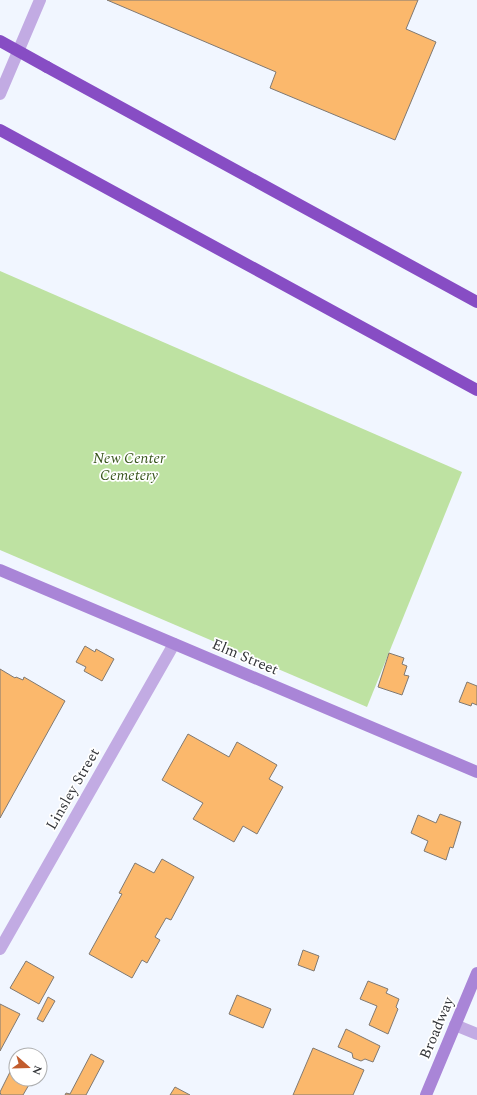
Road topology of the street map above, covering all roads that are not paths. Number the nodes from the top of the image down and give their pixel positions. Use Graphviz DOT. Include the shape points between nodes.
graph roads {
  1 [pos="40,0"];
  2 [pos="0,41"];
  3 [pos="0,94"];
  4 [pos="0,130"];
  5 [pos="477,302"];
  6 [pos="477,390"];
  7 [pos="0,570"];
  8 [pos="174,644"];
  9 [pos="477,772"];
  10 [pos="0,949"];
  11 [pos="477,973"];
  12 [pos="455,1025"];
  13 [pos="477,1034"];
  14 [pos="426,1095"];
  1 -- 3 [label="street"];
  2 -- 5 [label="highway, bridge"];
  4 -- 6 [label="highway"];
  7 -- 8 [label="street, Elm Street"];
  8 -- 9 [label="street, Elm Street"];
  8 -- 10 [label="street, Linsley Street"];
  11 -- 12 [label="street, Broadway"];
  12 -- 13 [label="street"];
  12 -- 14 [label="street, Broadway"];
}
